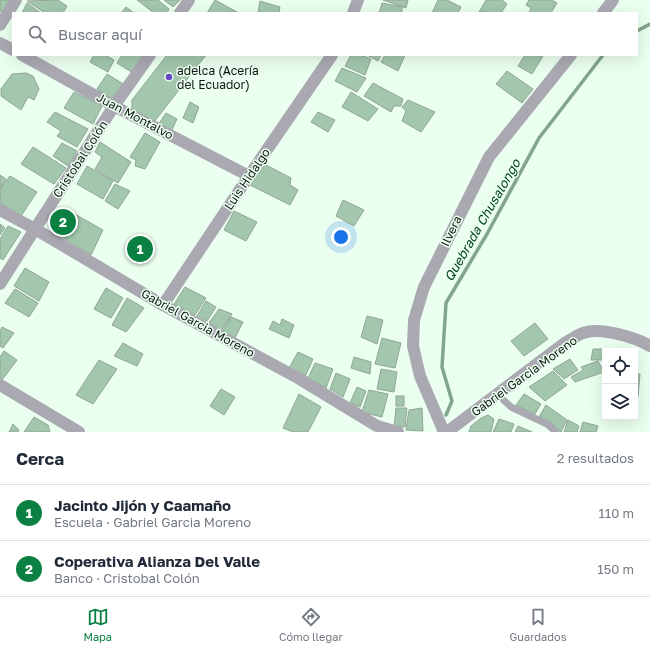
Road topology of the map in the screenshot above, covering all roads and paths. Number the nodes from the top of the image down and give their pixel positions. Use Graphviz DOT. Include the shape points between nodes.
graph roads {
  1 [pos="16,0"];
  2 [pos="189,0"];
  3 [pos="356,0"];
  4 [pos="612,0"];
  5 [pos="181,12"];
  6 [pos="353,12"];
  7 [pos="604,12"];
  8 [pos="0,25"];
  9 [pos="0,43"];
  10 [pos="12,49"];
  11 [pos="24,56"];
  12 [pos="149,56"];
  13 [pos="331,56"];
  14 [pos="570,56"];
  15 [pos="114,106"];
  16 [pos="248,176"];
  17 [pos="0,210"];
  18 [pos="35,229"];
  19 [pos="0,284"];
  20 [pos="163,304"];
  21 [pos="650,346"];
  22 [pos="0,384"];
  23 [pos="498,395"];
  24 [pos="63,428"];
  25 [pos="79,432"];
  26 [pos="398,432"];
  27 [pos="445,432"];
  28 [pos="556,432"];
  1 -- 8 [label="street"];
  2 -- 5 [label="street"];
  3 -- 6 [label="street"];
  4 -- 7 [label="street"];
  9 -- 10 [label="street"];
  11 -- 15 [label="street, Juan Montalvo"];
  12 -- 15 [label="street, Cristobal Colón"];
  13 -- 16 [label="street, Luis Hidalgo"];
  14 -- 27 [label="street, Ilvera" via="489,157 424,287 414,320 413,346 420,376"];
  15 -- 16 [label="street, Juan Montalvo"];
  15 -- 18 [label="street, Cristobal Colón"];
  16 -- 20 [label="street, Luis Hidalgo"];
  17 -- 18 [label="street, Gabriel Garcia Moreno"];
  18 -- 19 [label="street, Cristobal Colón"];
  18 -- 20 [label="street, Gabriel Garcia Moreno"];
  20 -- 26 [label="street, Gabriel Garcia Moreno" via="298,378 377,426"];
  21 -- 23 [label="street, Gabriel Garcia Moreno" via="617,334 584,332 566,342"];
  22 -- 24 [label="street"];
  23 -- 27 [label="street, Gabriel Garcia Moreno"];
  23 -- 28 [label="lane" via="511,407 547,424"];
  24 -- 25 [label="street"];
}
